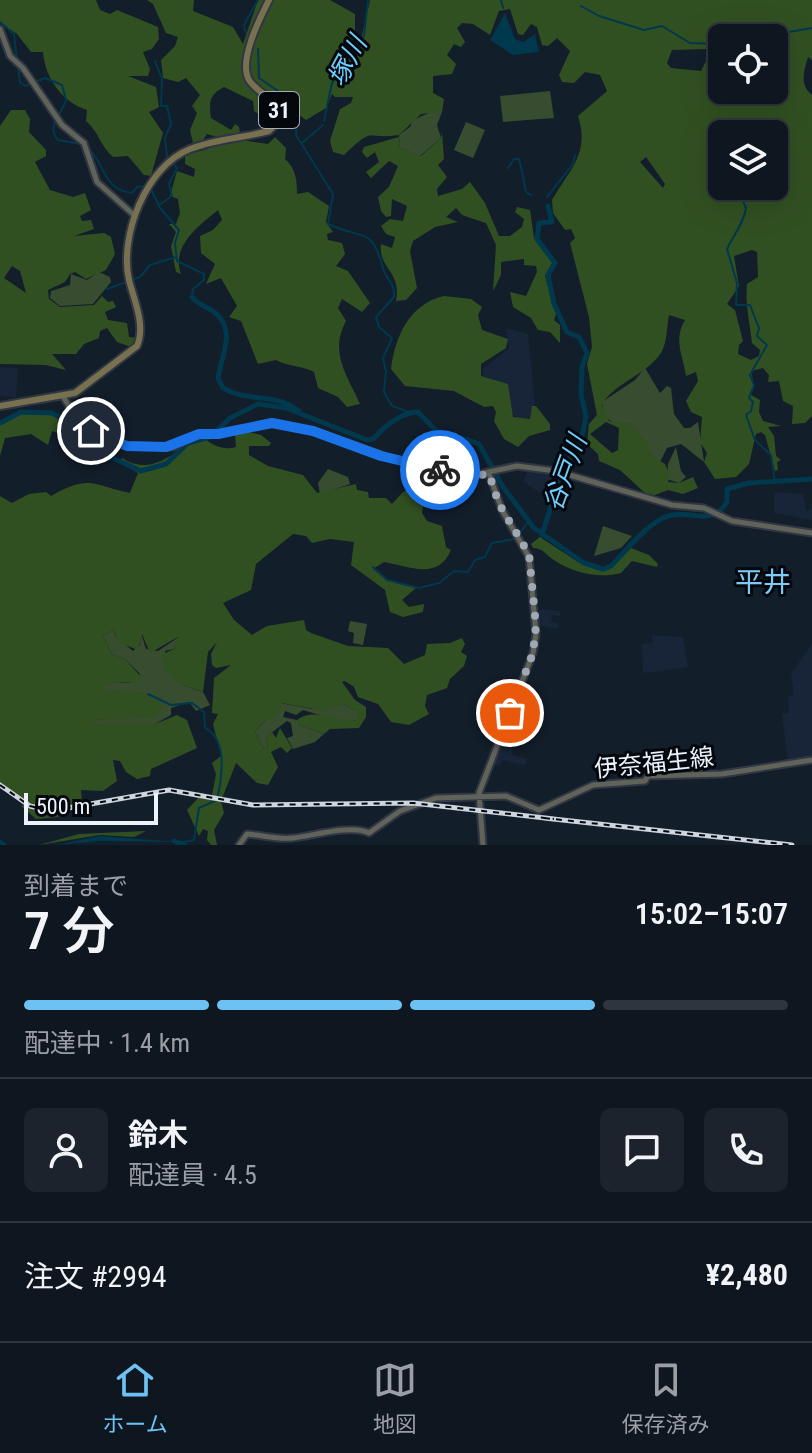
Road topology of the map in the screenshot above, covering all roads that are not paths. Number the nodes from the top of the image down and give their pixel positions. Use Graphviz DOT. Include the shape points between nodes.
graph roads {
  1 [pos="269,0"];
  2 [pos="0,29"];
  3 [pos="134,215"];
  4 [pos="63,396"];
  5 [pos="0,406"];
  6 [pos="490,474"];
  7 [pos="812,533"];
  8 [pos="812,760"];
  9 [pos="478,796"];
  10 [pos="239,845"];
  11 [pos="483,845"];
  1 -- 3 [label="main road, 31" via="256,27 247,73 278,107 278,122 269,131 193,147 154,182"];
  2 -- 3 [label="main road" via="9,53 57,119 85,146 97,182"];
  3 -- 4 [label="main road, 31" via="126,255 141,329 138,343 82,389"];
  4 -- 5 [label="main road, 31"];
  4 -- 6 [label="main road" via="89,430 124,446 173,447 206,433 272,423 401,461 469,476"];
  6 -- 7 [label="main road" via="525,466 564,472 736,522"];
  6 -- 9 [label="main road" via="499,504 529,554 536,635"];
  8 -- 9 [label="main road, 伊奈福生線" via="593,785 539,810 511,797"];
  9 -- 10 [label="main road, 伊奈福生線" via="436,798 400,811 369,833 288,838 247,834"];
  9 -- 11 [label="main road"];
}
